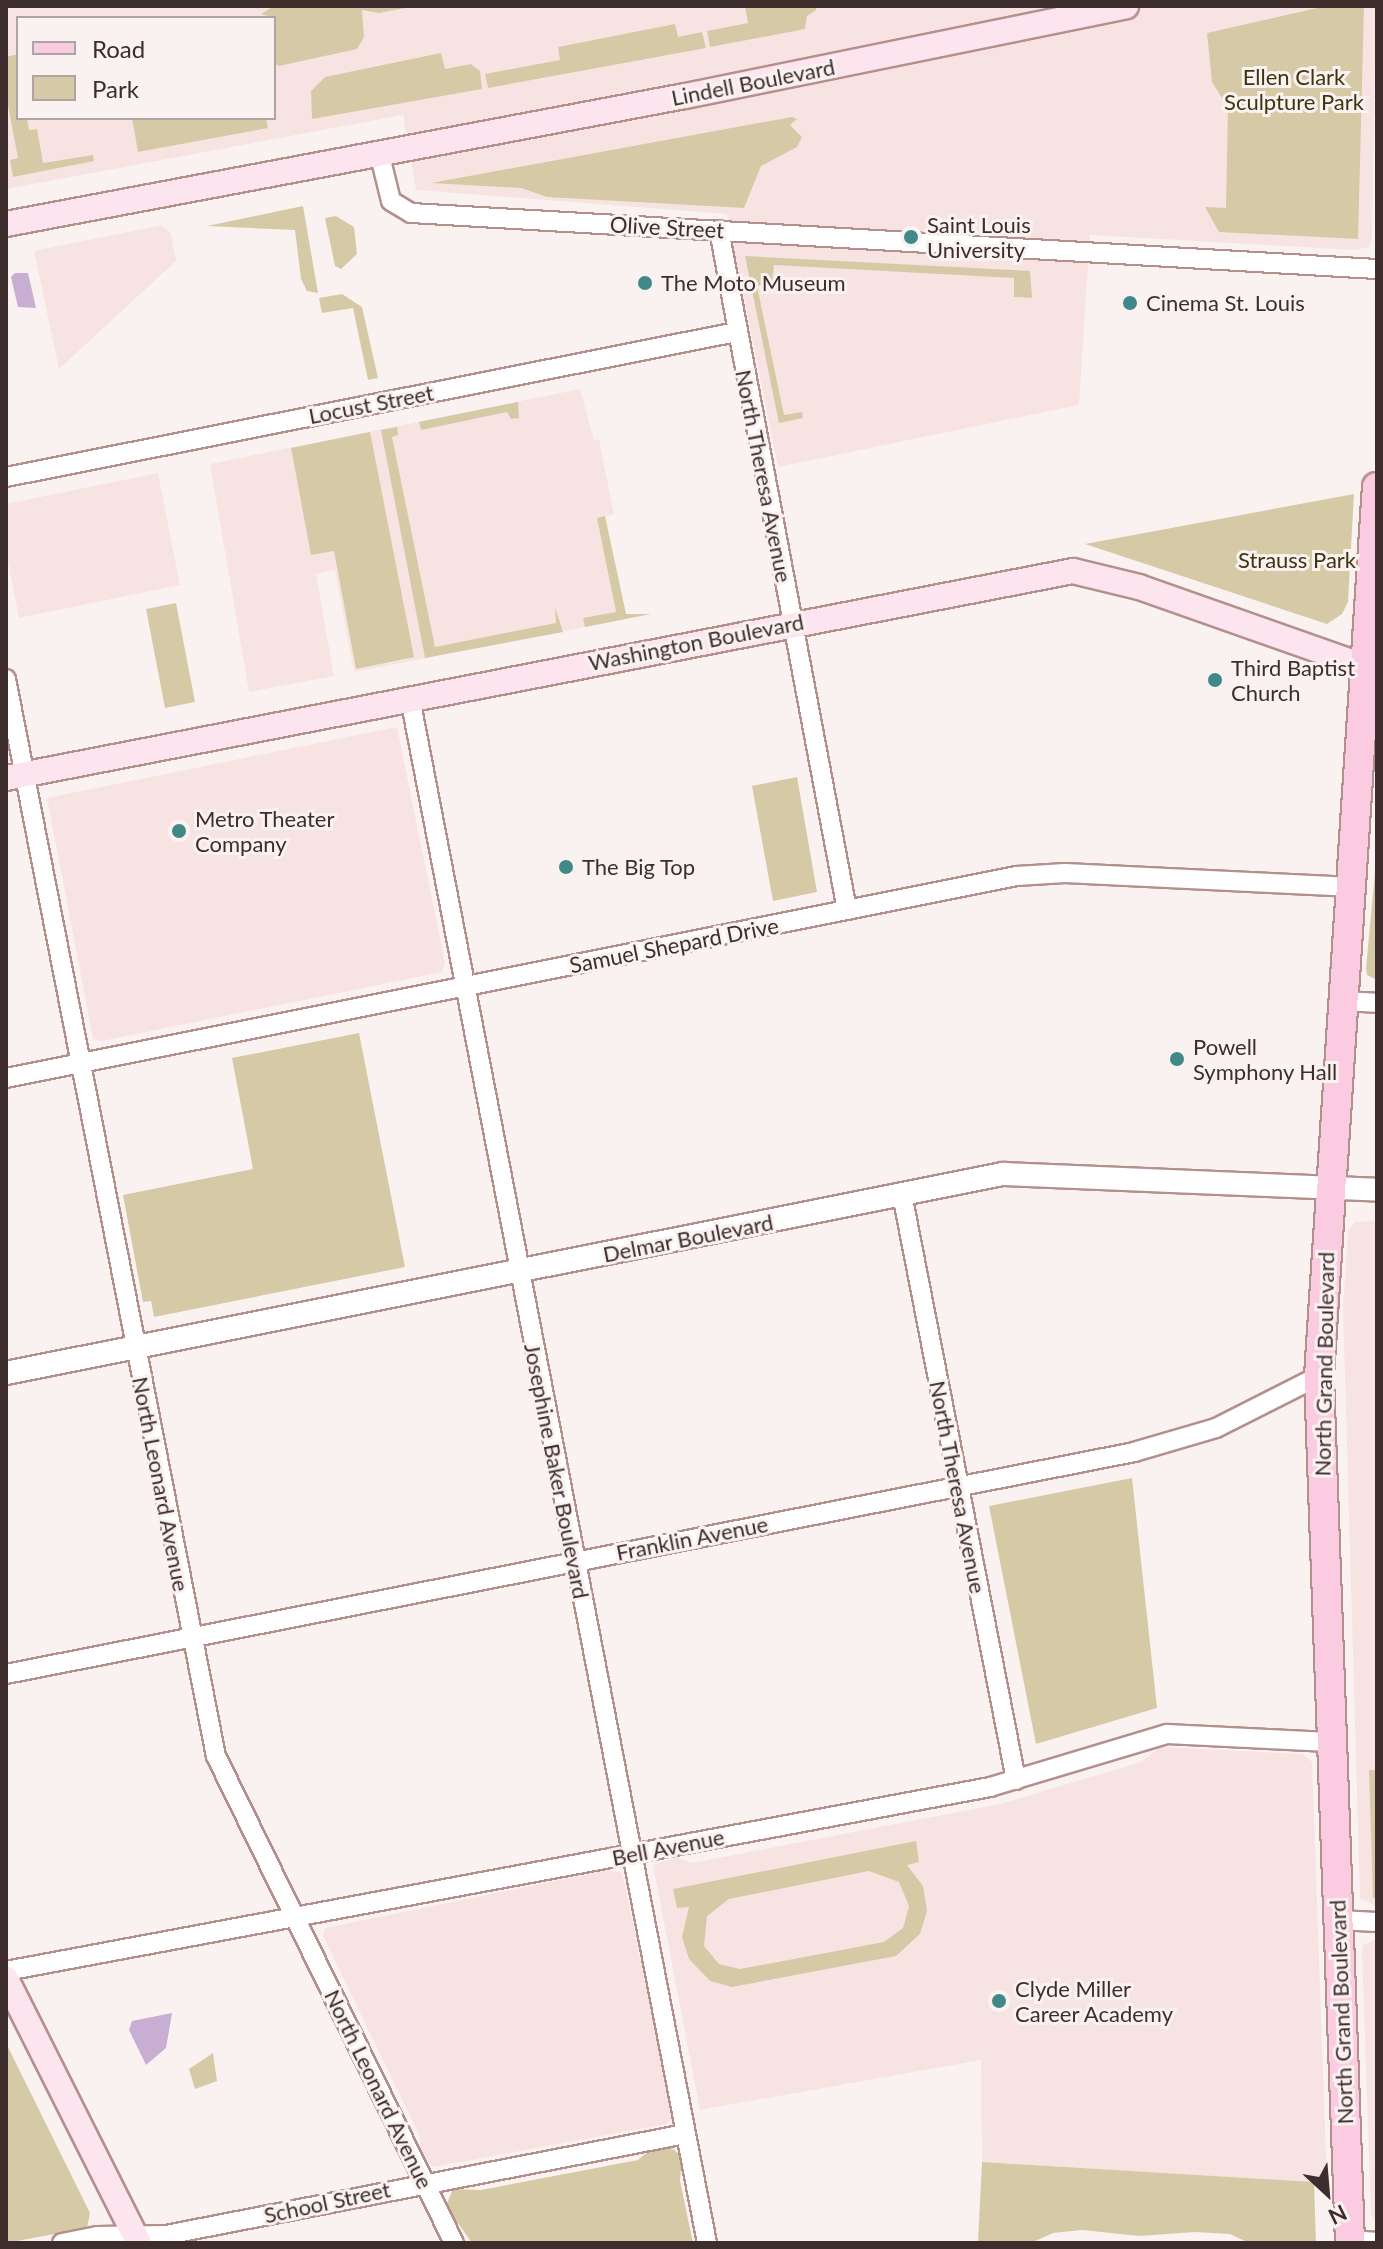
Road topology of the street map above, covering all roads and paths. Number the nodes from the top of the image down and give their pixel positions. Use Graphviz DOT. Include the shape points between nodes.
graph roads {
  1 [pos="1126,6"];
  2 [pos="379,152"];
  3 [pos="6,224"];
  4 [pos="719,230"];
  5 [pos="1377,269"];
  6 [pos="736,332"];
  7 [pos="6,477"];
  8 [pos="1377,487"];
  9 [pos="791,623"];
  10 [pos="1370,668"];
  11 [pos="6,679"];
  12 [pos="410,698"];
  13 [pos="15,777"];
  14 [pos="1348,887"];
  15 [pos="847,910"];
  16 [pos="465,986"];
  17 [pos="1341,1001"];
  18 [pos="1377,1003"];
  19 [pos="78,1064"];
  20 [pos="6,1078"];
  21 [pos="1329,1187"];
  22 [pos="1377,1190"];
  23 [pos="902,1194"];
  24 [pos="517,1272"];
  25 [pos="135,1348"];
  26 [pos="6,1373"];
  27 [pos="1319,1376"];
  28 [pos="956,1485"];
  29 [pos="575,1561"];
  30 [pos="190,1634"];
  31 [pos="6,1674"];
  32 [pos="1329,1742"];
  33 [pos="1016,1780"];
  34 [pos="633,1853"];
  35 [pos="293,1916"];
  36 [pos="1338,1920"];
  37 [pos="1377,1922"];
  38 [pos="6,1971"];
  39 [pos="6,1979"];
  40 [pos="685,2134"];
  41 [pos="425,2182"];
  42 [pos="137,2239"];
  43 [pos="1359,2242"];
  44 [pos="62,2243"];
  45 [pos="454,2243"];
  46 [pos="707,2243"];
  1 -- 2 [label="main road, Lindell Boulevard"];
  2 -- 3 [label="main road"];
  2 -- 4 [label="street, Olive Street" via="389,196 403,211"];
  4 -- 5 [label="street, Olive Street"];
  4 -- 6 [label="street, North Theresa Avenue"];
  6 -- 7 [label="street, Locust Street"];
  6 -- 9 [label="street, North Theresa Avenue"];
  8 -- 10 [label="main road, North Grand Boulevard"];
  9 -- 10 [label="main road, Washington Boulevard" via="1073,571 1091,572"];
  9 -- 12 [label="main road, Washington Boulevard"];
  9 -- 15 [label="street, North Theresa Avenue"];
  10 -- 14 [label="main road, North Grand Boulevard"];
  11 -- 13 [label="street, North Leonard Avenue"];
  12 -- 13 [label="main road, Washington Boulevard"];
  12 -- 16 [label="street, Josephine Baker Boulevard"];
  13 -- 19 [label="street, North Leonard Avenue"];
  14 -- 15 [label="street, Samuel Shepard Drive" via="1049,873"];
  14 -- 17 [label="main road, North Grand Boulevard"];
  15 -- 16 [label="street, Samuel Shepard Drive"];
  16 -- 19 [label="street, Samuel Shepard Drive"];
  16 -- 24 [label="street, Josephine Baker Boulevard"];
  17 -- 18 [label="street"];
  17 -- 21 [label="main road, North Grand Boulevard"];
  19 -- 20 [label="street, Samuel Shepard Drive"];
  19 -- 25 [label="street, North Leonard Avenue"];
  21 -- 22 [label="street, Delmar Boulevard"];
  21 -- 23 [label="street, Delmar Boulevard" via="1022,1172"];
  21 -- 27 [label="main road, North Grand Boulevard"];
  23 -- 24 [label="street, Delmar Boulevard"];
  23 -- 28 [label="street, North Theresa Avenue"];
  24 -- 25 [label="street, Delmar Boulevard"];
  24 -- 29 [label="street, Josephine Baker Boulevard"];
  25 -- 26 [label="street, Delmar Boulevard"];
  25 -- 30 [label="street, North Leonard Avenue"];
  27 -- 28 [label="street, Franklin Avenue" via="1258,1409 1172,1443"];
  27 -- 32 [label="main road, North Grand Boulevard"];
  28 -- 29 [label="street, Franklin Avenue"];
  28 -- 33 [label="street, North Theresa Avenue"];
  29 -- 30 [label="street, Franklin Avenue"];
  29 -- 34 [label="street, Josephine Baker Boulevard"];
  30 -- 31 [label="street, Franklin Avenue"];
  30 -- 35 [label="street, North Leonard Avenue" via="216,1756"];
  32 -- 33 [label="street, Bell Avenue" via="1167,1734"];
  32 -- 36 [label="main road, North Grand Boulevard"];
  33 -- 34 [label="street, Bell Avenue"];
  34 -- 35 [label="street, Bell Avenue"];
  34 -- 40 [label="street, Josephine Baker Boulevard"];
  35 -- 38 [label="street, Bell Avenue"];
  35 -- 41 [label="street, North Leonard Avenue"];
  36 -- 37 [label="street"];
  36 -- 43 [label="main road, North Grand Boulevard"];
  39 -- 42 [label="main road"];
  40 -- 41 [label="street, School Street"];
  40 -- 46 [label="street, Josephine Baker Boulevard"];
  41 -- 42 [label="street, School Street"];
  41 -- 45 [label="street, North Leonard Avenue"];
  42 -- 44 [label="street, School Street"];
}
